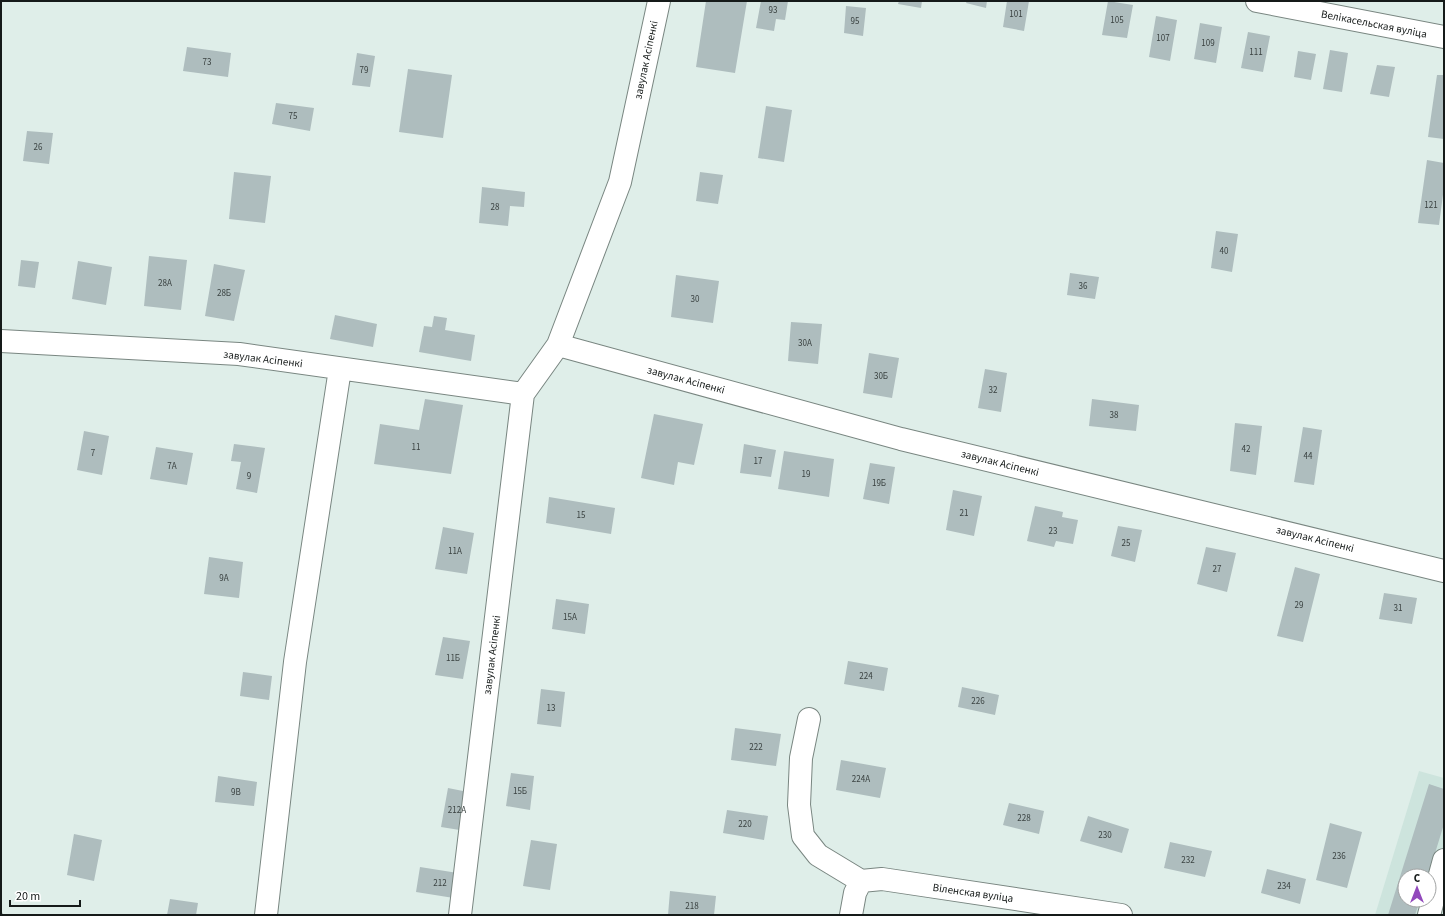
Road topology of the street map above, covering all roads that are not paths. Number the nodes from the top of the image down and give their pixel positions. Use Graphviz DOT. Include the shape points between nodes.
graph roads {
  1 [pos="659,1"];
  2 [pos="1257,1"];
  3 [pos="1444,37"];
  4 [pos="1,341"];
  5 [pos="558,346"];
  6 [pos="340,369"];
  7 [pos="523,394"];
  8 [pos="1444,570"];
  9 [pos="809,719"];
  10 [pos="1444,860"];
  11 [pos="861,881"];
  12 [pos="266,915"];
  13 [pos="460,915"];
  14 [pos="852,915"];
  15 [pos="1121,915"];
  16 [pos="1429,915"];
  1 -- 5 [label="street, завулак Асіпенкі" via="620,182"];
  2 -- 3 [label="street, Велікасельская вуліца"];
  4 -- 6 [label="street, завулак Асіпенкі" via="239,354"];
  5 -- 7 [label="street, завулак Асіпенкі"];
  5 -- 8 [label="street, завулак Асіпенкі" via="901,439"];
  6 -- 7 [label="street, завулак Асіпенкі"];
  6 -- 12 [label="street" via="295,662"];
  7 -- 13 [label="street, завулак Асіпенкі"];
  9 -- 11 [label="street" via="801,758 799,805 803,836 818,855"];
  10 -- 16 [label="street"];
  11 -- 14 [label="street" via="855,893"];
  11 -- 15 [label="street, Віленская вуліца" via="882,880"];
}
